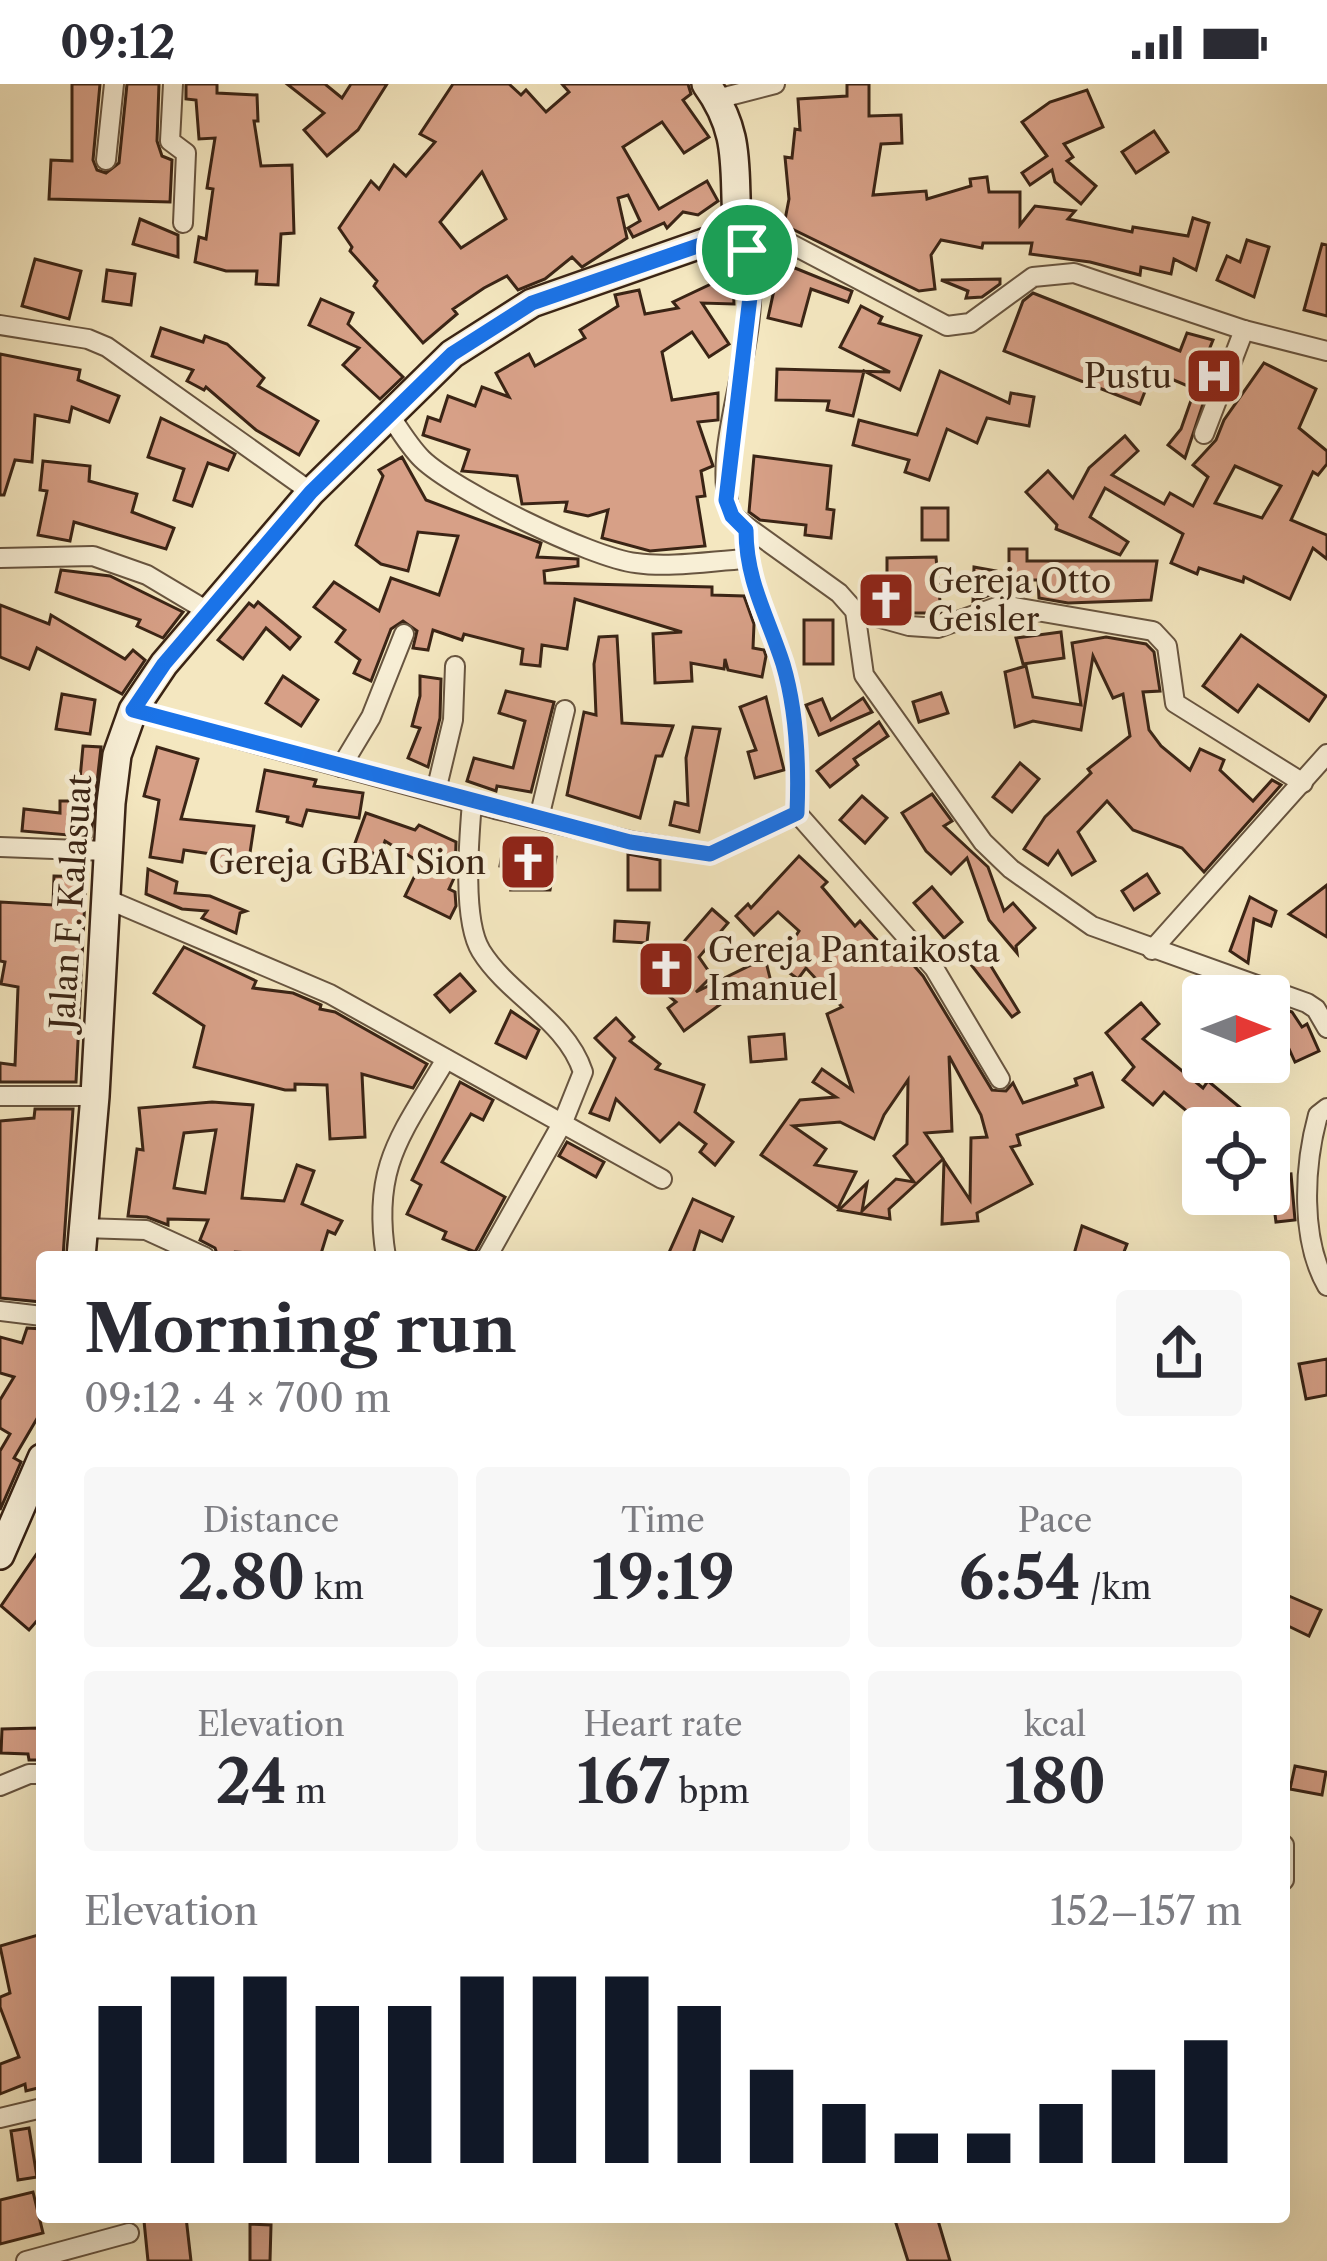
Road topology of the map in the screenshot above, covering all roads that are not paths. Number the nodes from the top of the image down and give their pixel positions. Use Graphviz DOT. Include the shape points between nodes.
graph roads {
  1 [pos="114,84"];
  2 [pos="172,84"];
  3 [pos="775,84"];
  4 [pos="711,92"];
  5 [pos="106,160"];
  6 [pos="737,223"];
  7 [pos="183,224"];
  8 [pos="0,325"];
  9 [pos="1244,330"];
  10 [pos="1327,351"];
  11 [pos="389,414"];
  12 [pos="1204,434"];
  13 [pos="311,492"];
  14 [pos="746,530"];
  15 [pos="0,558"];
  16 [pos="746,560"];
  17 [pos="855,611"];
  18 [pos="209,612"];
  19 [pos="404,634"];
  20 [pos="455,666"];
  21 [pos="133,710"];
  22 [pos="565,710"];
  23 [pos="1327,754"];
  24 [pos="341,767"];
  25 [pos="1303,783"];
  26 [pos="436,791"];
  27 [pos="472,802"];
  28 [pos="797,813"];
  29 [pos="539,818"];
  30 [pos="0,847"];
  31 [pos="106,851"];
  32 [pos="102,898"];
  33 [pos="1152,950"];
  34 [pos="1327,997"];
  35 [pos="1326,1024"];
  36 [pos="446,1059"];
  37 [pos="1000,1079"];
  38 [pos="0,1096"];
  39 [pos="95,1096"];
  40 [pos="1327,1108"];
  41 [pos="563,1122"];
  42 [pos="662,1179"];
  43 [pos="83,1228"];
  44 [pos="81,1251"];
  45 [pos="191,1251"];
  46 [pos="385,1251"];
  47 [pos="490,1251"];
  48 [pos="1327,1286"];
  49 [pos="0,1311"];
  50 [pos="36,1315"];
  51 [pos="36,1472"];
  52 [pos="0,1555"];
  53 [pos="36,1774"];
  54 [pos="0,1786"];
  55 [pos="36,2109"];
  56 [pos="0,2118"];
  57 [pos="128,2233"];
  58 [pos="26,2261"];
  1 -- 5 [label="street"];
  2 -- 7 [label="street" via="170,141 186,153"];
  3 -- 4 [label="street"];
  4 -- 6 [label="street" via="733,135"];
  6 -- 9 [label="street" via="947,326 964,326 1024,282 1062,272"];
  6 -- 11 [label="street, Jalan F. Kalasuat" via="532,303 452,354"];
  6 -- 14 [label="street" via="752,280 726,500"];
  8 -- 13 [label="street" via="107,347"];
  9 -- 10 [label="street"];
  9 -- 12 [label="street"];
  11 -- 13 [label="street, Jalan F. Kalasuat"];
  11 -- 16 [label="street" via="440,474 564,536 634,563"];
  13 -- 18 [label="street, Jalan F. Kalasuat"];
  14 -- 16 [label="street"];
  14 -- 17 [label="street"];
  15 -- 18 [label="street" via="93,556 147,575"];
  16 -- 28 [label="street" via="784,668"];
  17 -- 25 [label="street" via="938,628 1002,604 1153,631 1167,646 1174,703"];
  17 -- 33 [label="street" via="864,675 983,842 1066,911"];
  18 -- 21 [label="street, Jalan F. Kalasuat"];
  19 -- 24 [label="street"];
  20 -- 26 [label="street" via="452,733"];
  21 -- 24 [label="street"];
  21 -- 31 [label="street, Jalan F. Kalasuat" via="117,755"];
  22 -- 29 [label="street"];
  23 -- 25 [label="street"];
  24 -- 26 [label="street"];
  25 -- 33 [label="street"];
  26 -- 27 [label="street"];
  27 -- 29 [label="street"];
  27 -- 41 [label="street" via="470,880 482,952 578,1056 583,1072"];
  28 -- 29 [label="street" via="710,854"];
  28 -- 37 [label="street" via="934,968"];
  30 -- 31 [label="street"];
  31 -- 32 [label="street, Jalan F. Kalasuat"];
  32 -- 36 [label="street" via="330,994"];
  32 -- 39 [label="street, Jalan F. Kalasuat"];
  33 -- 35 [label="street" via="1306,1003"];
  34 -- 35 [label="street"];
  36 -- 41 [label="street"];
  36 -- 46 [label="street" via="388,1161 379,1195"];
  38 -- 39 [label="street"];
  39 -- 43 [label="street, Jalan F. Kalasuat"];
  40 -- 48 [label="street" via="1318,1115 1310,1163 1311,1253"];
  41 -- 42 [label="street"];
  41 -- 47 [label="street"];
  43 -- 44 [label="street, Jalan F. Kalasuat"];
  43 -- 45 [label="street" via="146,1231"];
  49 -- 50 [label="street"];
  51 -- 52 [label="street"];
  53 -- 54 [label="street"];
  55 -- 56 [label="street"];
  57 -- 58 [label="street"];
}
